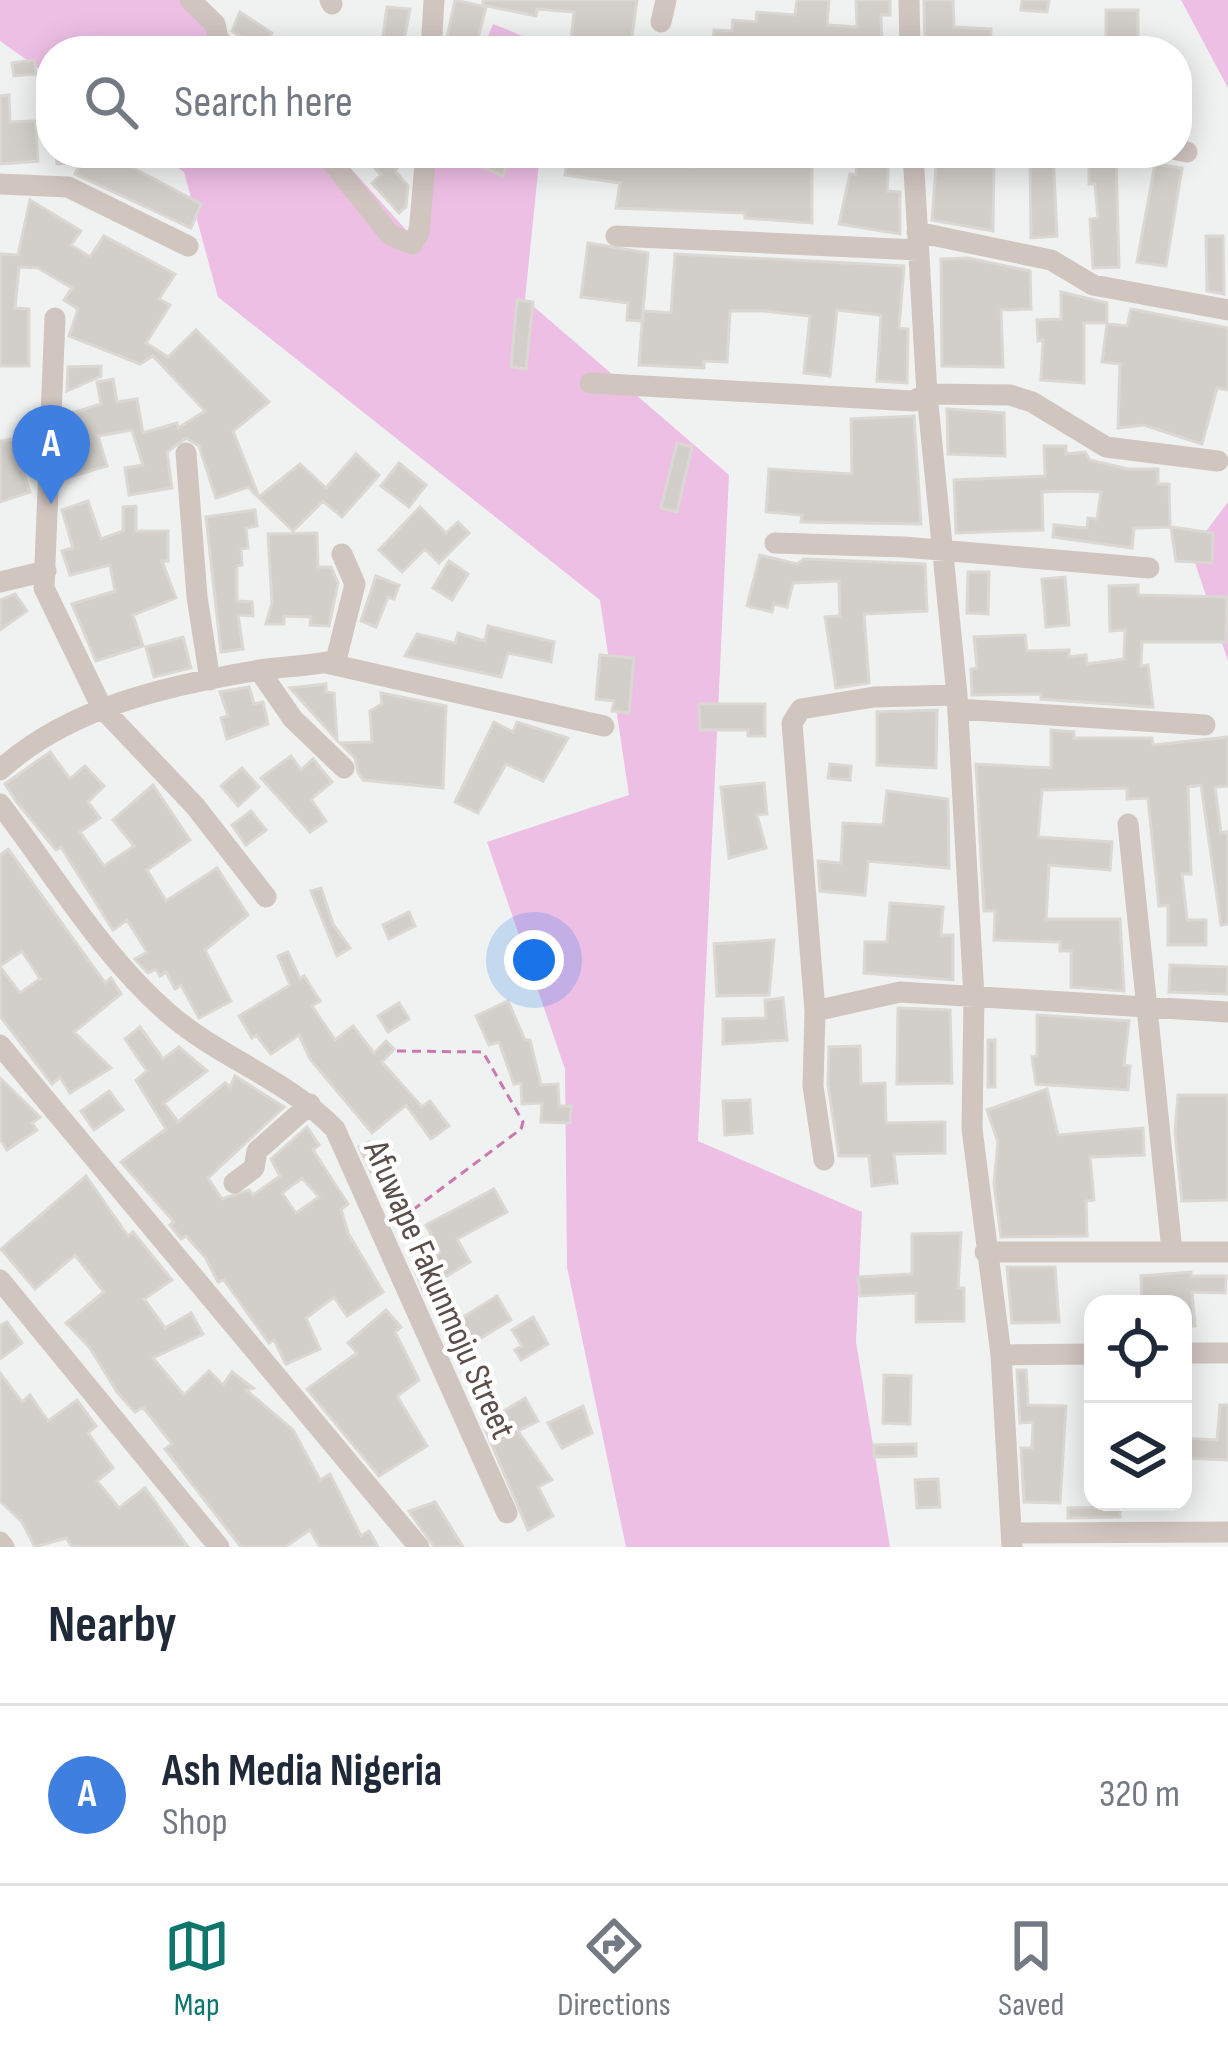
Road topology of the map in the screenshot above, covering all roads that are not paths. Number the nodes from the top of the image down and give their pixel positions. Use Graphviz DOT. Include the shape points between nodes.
graph roads {
  1 [pos="190,0"];
  2 [pos="434,0"];
  3 [pos="909,0"];
  4 [pos="217,36"];
  5 [pos="432,36"];
  6 [pos="910,36"];
  7 [pos="337,168"];
  8 [pos="425,168"];
  9 [pos="914,168"];
  10 [pos="0,184"];
  11 [pos="616,236"];
  12 [pos="917,241"];
  13 [pos="188,246"];
  14 [pos="1228,310"];
  15 [pos="56,318"];
  16 [pos="590,382"];
  17 [pos="927,394"];
  18 [pos="186,453"];
  19 [pos="1218,461"];
  20 [pos="776,543"];
  21 [pos="943,552"];
  22 [pos="342,554"];
  23 [pos="1149,568"];
  24 [pos="46,571"];
  25 [pos="0,582"];
  26 [pos="326,663"];
  27 [pos="259,670"];
  28 [pos="210,680"];
  29 [pos="958,702"];
  30 [pos="102,708"];
  31 [pos="1205,725"];
  32 [pos="604,726"];
  33 [pos="344,768"];
  34 [pos="0,770"];
  35 [pos="0,804"];
  36 [pos="1128,824"];
  37 [pos="266,897"];
  38 [pos="974,998"];
  39 [pos="1143,1007"];
  40 [pos="815,1010"];
  41 [pos="1228,1012"];
  42 [pos="0,1045"];
  43 [pos="310,1103"];
  44 [pos="824,1160"];
  45 [pos="234,1183"];
  46 [pos="1172,1250"];
  47 [pos="985,1252"];
  48 [pos="1228,1252"];
  49 [pos="0,1280"];
  50 [pos="1192,1353"];
  51 [pos="1228,1353"];
  52 [pos="1084,1354"];
  53 [pos="1001,1355"];
  54 [pos="507,1513"];
  55 [pos="1228,1532"];
  56 [pos="1012,1540"];
  57 [pos="219,1547"];
  58 [pos="419,1547"];
  1 -- 4 [label="street"];
  2 -- 5 [label="street"];
  3 -- 6 [label="street"];
  7 -- 8 [label="street" via="390,235 412,244"];
  9 -- 12 [label="street"];
  10 -- 13 [label="street" via="68,188"];
  11 -- 12 [label="street"];
  12 -- 14 [label="street" via="1051,260 1093,285"];
  12 -- 17 [label="street"];
  15 -- 24 [label="street"];
  16 -- 17 [label="street" via="914,401"];
  17 -- 19 [label="street" via="1010,395 1106,447"];
  17 -- 21 [label="street"];
  18 -- 28 [label="street"];
  20 -- 21 [label="street"];
  21 -- 23 [label="street"];
  21 -- 29 [label="street"];
  22 -- 26 [label="street" via="355,584 352,612 341,653"];
  24 -- 25 [label="street"];
  24 -- 30 [label="street" via="50,607"];
  26 -- 27 [label="street"];
  26 -- 32 [label="street"];
  27 -- 28 [label="street"];
  27 -- 33 [label="street" via="293,719"];
  28 -- 30 [label="street"];
  29 -- 31 [label="street"];
  29 -- 38 [label="street"];
  29 -- 40 [label="street" via="874,697 796,715"];
  30 -- 34 [label="street"];
  30 -- 37 [label="street" via="195,806"];
  35 -- 43 [label="street, Afuwape Fakunmoju Street" via="165,1011"];
  36 -- 39 [label="street"];
  38 -- 39 [label="street"];
  38 -- 40 [label="street" via="900,992"];
  38 -- 47 [label="street" via="972,1129"];
  39 -- 41 [label="street"];
  39 -- 46 [label="street"];
  40 -- 44 [label="street" via="813,1086"];
  42 -- 58 [label="street"];
  43 -- 45 [label="street"];
  43 -- 54 [label="street, Afuwape Fakunmoju Street" via="335,1129"];
  46 -- 47 [label="street"];
  46 -- 48 [label="street"];
  47 -- 53 [label="street"];
  49 -- 57 [label="street"];
  50 -- 51 [label="street"];
  52 -- 53 [label="street"];
  53 -- 56 [label="street"];
  55 -- 56 [label="street"];
}
